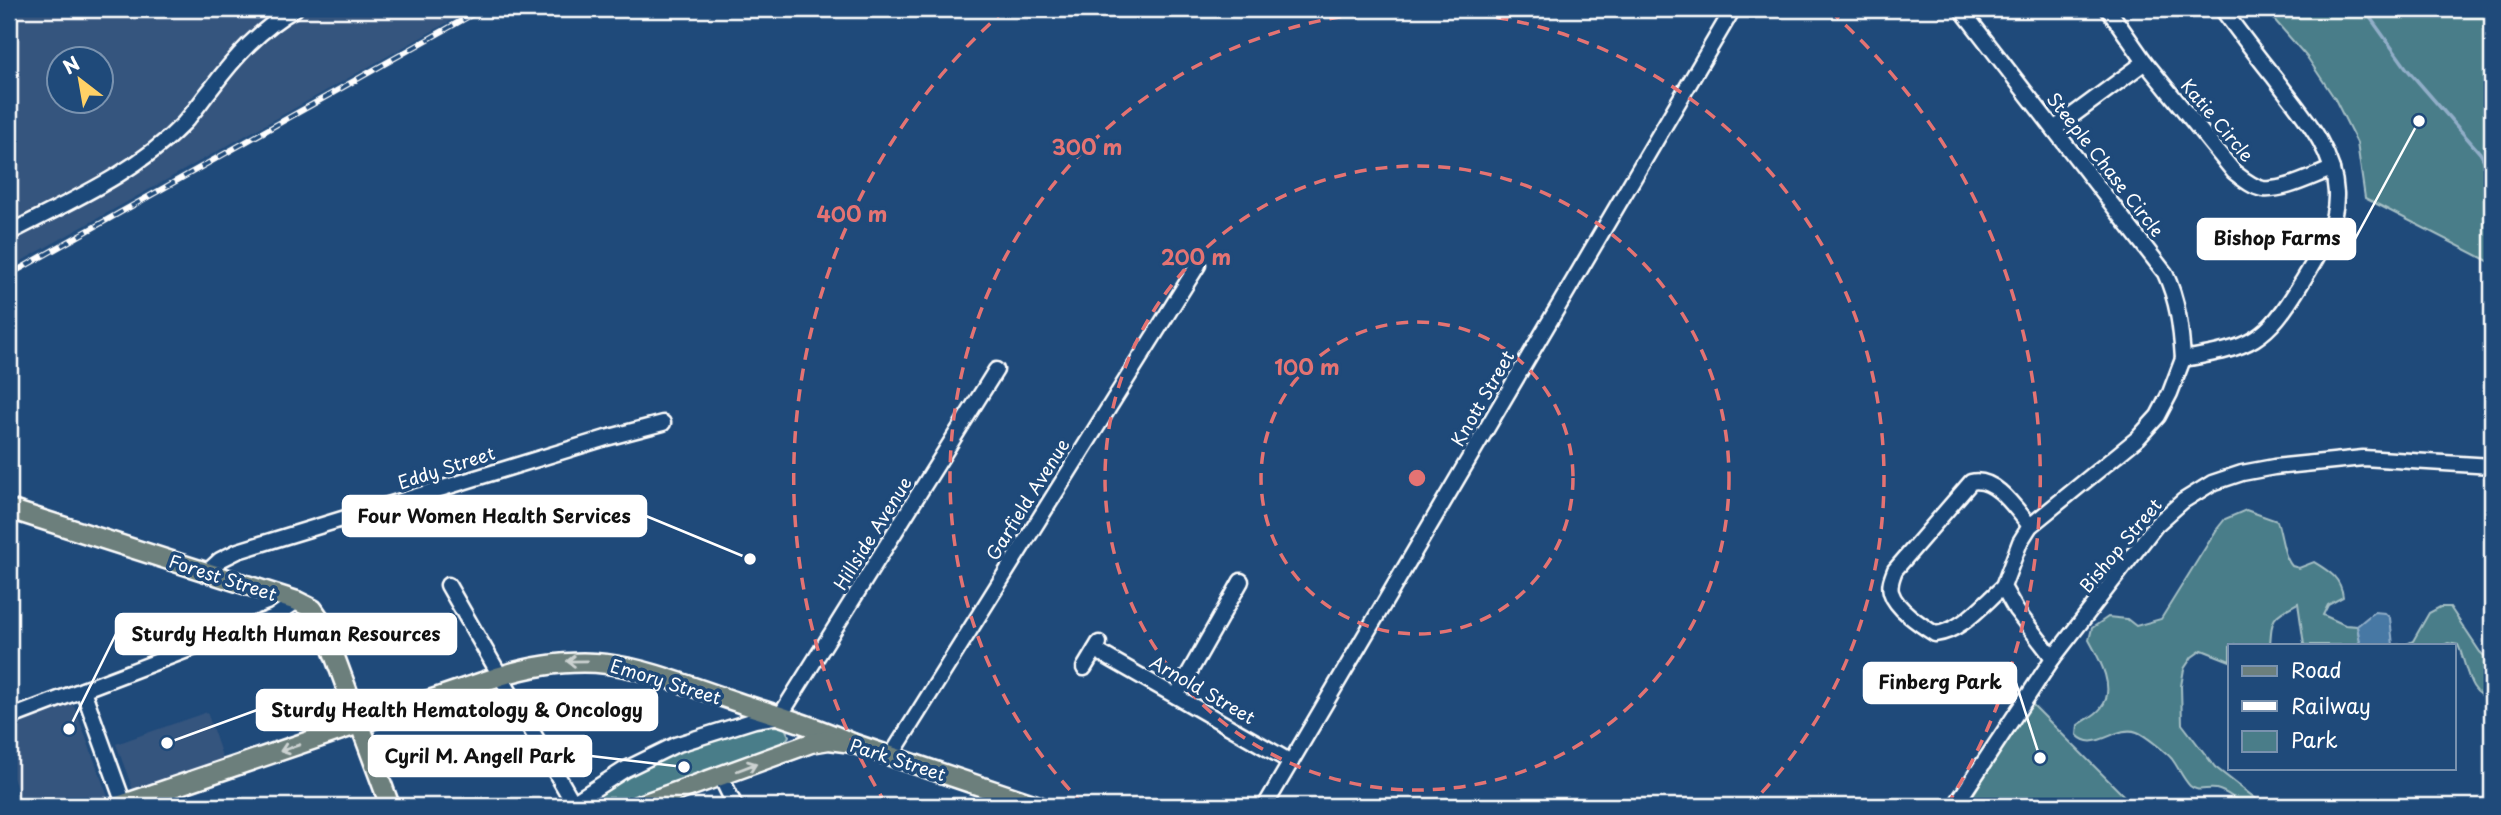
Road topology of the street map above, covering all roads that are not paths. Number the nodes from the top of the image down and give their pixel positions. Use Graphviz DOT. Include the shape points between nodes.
graph roads {
  1 [pos="295,9"];
  2 [pos="1733,9"];
  3 [pos="1961,9"];
  4 [pos="2108,9"];
  5 [pos="2222,9"];
  6 [pos="2145,62"];
  7 [pos="2054,129"];
  8 [pos="2332,169"];
  9 [pos="9,233"];
  10 [pos="1198,265"];
  11 [pos="2183,359"];
  12 [pos="996,370"];
  13 [pos="663,423"];
  14 [pos="2492,466"];
  15 [pos="9,510"];
  16 [pos="2031,526"];
  17 [pos="207,572"];
  18 [pos="1241,581"];
  19 [pos="448,586"];
  20 [pos="2003,587"];
  21 [pos="297,601"];
  22 [pos="2053,658"];
  23 [pos="1084,668"];
  24 [pos="500,676"];
  25 [pos="83,690"];
  26 [pos="1176,695"];
  27 [pos="784,717"];
  28 [pos="9,718"];
  29 [pos="359,724"];
  30 [pos="852,743"];
  31 [pos="793,750"];
  32 [pos="891,756"];
  33 [pos="1291,762"];
  34 [pos="721,777"];
  35 [pos="572,805"];
  36 [pos="123,806"];
  37 [pos="390,806"];
  38 [pos="637,806"];
  39 [pos="735,806"];
  40 [pos="1039,806"];
  41 [pos="1265,806"];
  42 [pos="1955,806"];
  1 -- 9 [label="street" via="260,32 177,129 118,176"];
  2 -- 33 [label="street, Knott Street"];
  3 -- 7 [label="street, Steeple Chase Circle"];
  4 -- 6 [label="street, Katie Circle"];
  5 -- 8 [label="street" via="2313,128"];
  6 -- 7 [label="street"];
  6 -- 8 [label="street, Katie Circle" via="2234,173 2249,184 2263,189 2278,187"];
  7 -- 11 [label="street, Steeple Chase Circle" via="2165,273 2175,293"];
  8 -- 11 [label="street" via="2336,195 2331,224 2321,251 2282,314 2245,345"];
  10 -- 32 [label="street, Garfield Avenue"];
  11 -- 16 [label="street, Steeple Chase Circle" via="2158,416 2138,438"];
  12 -- 27 [label="street, Hillside Avenue"];
  13 -- 17 [label="street, Eddy Street" via="238,551"];
  14 -- 22 [label="street, Bishop Street" via="2363,458 2274,467 2212,483 2156,526"];
  15 -- 17 [label="main road, Forest Street"];
  16 -- 20 [label="street, Steeple Chase Circle"];
  16 -- 20 [label="street" via="1990,484 1970,482 1895,570 1890,583 1901,606 1935,634 1957,627"];
  17 -- 21 [label="main road, Forest Street"];
  18 -- 26 [label="street"];
  19 -- 24 [label="street"];
  20 -- 22 [label="street"];
  21 -- 25 [label="street" via="274,617"];
  21 -- 29 [label="main road, Forest Street" via="313,609 320,619"];
  22 -- 42 [label="street, Bishop Street"];
  23 -- 26 [label="street, Arnold Street" via="1097,647"];
  27 -- 24 [label="main road, Emory Street, one-way" via="615,664 560,662"];
  24 -- 29 [label="main road, Emory Street"];
  24 -- 35 [label="street"];
  25 -- 28 [label="street"];
  25 -- 36 [label="street"];
  26 -- 33 [label="street, Arnold Street"];
  27 -- 30 [label="main road, Emory Street"];
  27 -- 31 [label="main road" via="797,734"];
  27 -- 35 [label="street" via="757,719 675,745 624,770"];
  29 -- 36 [label="main road, Emory Street, one-way"];
  29 -- 37 [label="main road, Forest Street"];
  30 -- 31 [label="main road, Park Street" via="821,741"];
  30 -- 32 [label="main road, Park Street"];
  34 -- 31 [label="main road, Park Street, one-way"];
  32 -- 40 [label="main road, Park Street"];
  33 -- 41 [label="street, Knott Street"];
  34 -- 38 [label="main road, Park Street"];
  34 -- 39 [label="street"];
}
